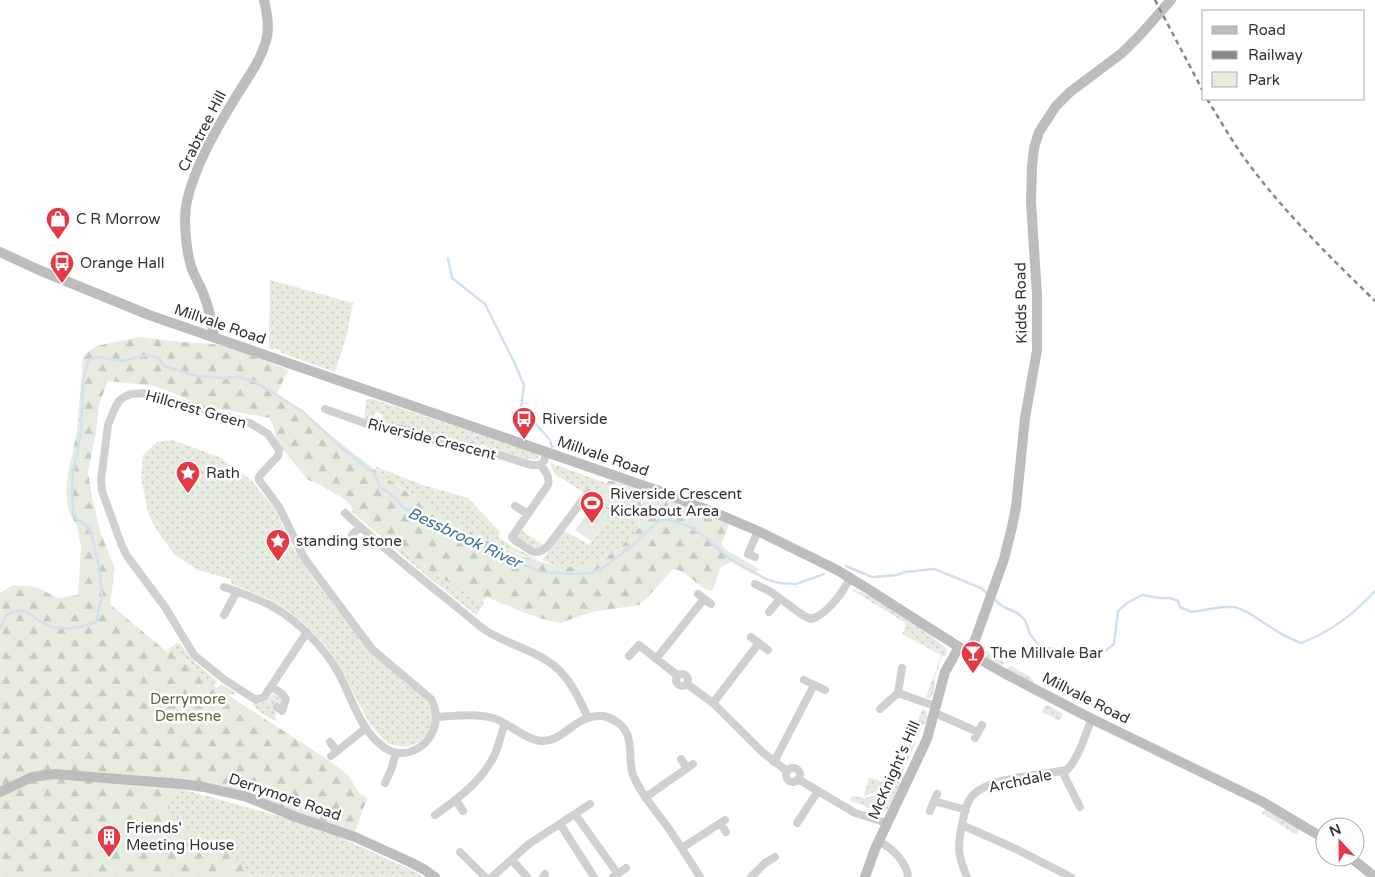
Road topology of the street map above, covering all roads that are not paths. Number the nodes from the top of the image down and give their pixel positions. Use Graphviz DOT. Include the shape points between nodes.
graph roads {
  1 [pos="264,0"];
  2 [pos="1170,0"];
  3 [pos="0,252"];
  4 [pos="214,337"];
  5 [pos="326,409"];
  6 [pos="546,452"];
  7 [pos="540,465"];
  8 [pos="588,493"];
  9 [pos="515,506"];
  10 [pos="345,513"];
  11 [pos="528,514"];
  12 [pos="360,527"];
  13 [pos="758,531"];
  14 [pos="352,535"];
  15 [pos="755,557"];
  16 [pos="850,578"];
  17 [pos="755,584"];
  18 [pos="224,586"];
  19 [pos="237,591"];
  20 [pos="780,599"];
  21 [pos="711,604"];
  22 [pos="769,612"];
  23 [pos="224,615"];
  24 [pos="307,632"];
  25 [pos="751,637"];
  26 [pos="759,643"];
  27 [pos="959,647"];
  28 [pos="768,650"];
  29 [pos="970,654"];
  30 [pos="629,656"];
  31 [pos="656,659"];
  32 [pos="902,668"];
  33 [pos="804,680"];
  34 [pos="814,685"];
  35 [pos="271,686"];
  36 [pos="825,690"];
  37 [pos="898,693"];
  38 [pos="712,703"];
  39 [pos="276,707"];
  40 [pos="880,709"];
  41 [pos="936,709"];
  42 [pos="436,717"];
  43 [pos="588,718"];
  44 [pos="1092,720"];
  45 [pos="504,724"];
  46 [pos="366,728"];
  47 [pos="978,732"];
  48 [pos="330,742"];
  49 [pos="337,751"];
  50 [pos="396,753"];
  51 [pos="331,756"];
  52 [pos="681,759"];
  53 [pos="774,762"];
  54 [pos="1062,771"];
  55 [pos="385,783"];
  56 [pos="818,791"];
  57 [pos="0,792"];
  58 [pos="646,797"];
  59 [pos="456,800"];
  60 [pos="590,804"];
  61 [pos="1080,807"];
  62 [pos="966,810"];
  63 [pos="463,811"];
  64 [pos="930,811"];
  65 [pos="575,814"];
  66 [pos="435,815"];
  67 [pos="798,823"];
  68 [pos="887,823"];
  69 [pos="560,824"];
  70 [pos="962,825"];
  71 [pos="726,832"];
  72 [pos="1315,833"];
  73 [pos="879,842"];
  74 [pos="682,848"];
  75 [pos="460,852"];
  76 [pos="476,855"];
  77 [pos="775,857"];
  78 [pos="512,860"];
  79 [pos="470,862"];
  80 [pos="1362,867"];
  81 [pos="626,868"];
  82 [pos="615,875"];
  83 [pos="435,877"];
  84 [pos="485,877"];
  85 [pos="492,877"];
  86 [pos="526,877"];
  87 [pos="594,877"];
  88 [pos="700,877"];
  89 [pos="751,877"];
  90 [pos="865,877"];
  91 [pos="908,877"];
  92 [pos="967,877"];
  93 [pos="1070,877"];
  94 [pos="1375,877"];
  1 -- 4 [label="main road, Crabtree Hill" via="268,18 267,40 257,65 206,151 187,203 186,236 191,268 204,294"];
  2 -- 29 [label="main road, Kidds Road" via="1122,53 1056,106 1034,148 1031,202 1037,350 1025,418 1016,507 1004,559"];
  3 -- 4 [label="main road, Millvale Road" via="114,301"];
  4 -- 6 [label="main road, Millvale Road"];
  5 -- 7 [label="street, Riverside Crescent" via="367,424 404,429 448,445"];
  6 -- 7 [label="street"];
  6 -- 13 [label="main road, Millvale Road" via="689,502"];
  7 -- 11 [label="street" via="549,481"];
  8 -- 11 [label="street" via="540,552 533,553 512,537"];
  9 -- 11 [label="street"];
  10 -- 12 [label="street"];
  12 -- 14 [label="street"];
  12 -- 43 [label="street" via="485,630 552,664 572,684"];
  13 -- 15 [label="street" via="748,554"];
  13 -- 16 [label="main road, Millvale Road"];
  16 -- 20 [label="street" via="828,609 816,618 804,616"];
  16 -- 27 [label="main road, Millvale Road"];
  17 -- 20 [label="street"];
  18 -- 19 [label="street"];
  19 -- 23 [label="street"];
  19 -- 24 [label="street" via="276,608"];
  20 -- 22 [label="street"];
  21 -- 31 [label="street" via="701,596"];
  24 -- 35 [label="street, Hillcrest Green"];
  24 -- 46 [label="street" via="334,666"];
  25 -- 26 [label="street"];
  26 -- 28 [label="street"];
  26 -- 38 [label="street"];
  27 -- 29 [label="main road, Millvale Road"];
  27 -- 41 [label="main road, McKnight's Hill" via="945,672"];
  29 -- 44 [label="main road, Millvale Road"];
  30 -- 31 [label="street" via="639,645"];
  31 -- 38 [label="street" via="678,676 687,676 687,684"];
  32 -- 37 [label="street"];
  33 -- 34 [label="street"];
  34 -- 36 [label="street"];
  34 -- 53 [label="street"];
  35 -- 39 [label="street" via="286,699 282,711"];
  35 -- 42 [label="street, Hillcrest Green" via="264,697 256,700 194,656 165,607 127,556 102,491 101,480 108,425 124,397 146,393 250,423 268,434 279,450 278,456 259,477 302,554 372,650 431,699"];
  37 -- 40 [label="street"];
  37 -- 41 [label="street"];
  38 -- 53 [label="street"];
  41 -- 47 [label="street"];
  41 -- 68 [label="main road, McKnight's Hill" via="927,739"];
  42 -- 45 [label="street" via="484,716"];
  42 -- 50 [label="street" via="432,734 420,747 413,752"];
  43 -- 45 [label="street" via="544,741 534,740"];
  43 -- 58 [label="street" via="606,716 622,726 630,742 634,776"];
  44 -- 54 [label="street, Archdale" via="1072,765"];
  44 -- 72 [label="main road, Millvale Road" via="1261,801"];
  45 -- 59 [label="street" via="490,763"];
  46 -- 49 [label="street"];
  46 -- 50 [label="street" via="386,749"];
  48 -- 49 [label="street"];
  49 -- 51 [label="street"];
  50 -- 55 [label="street"];
  52 -- 58 [label="street" via="690,766"];
  53 -- 56 [label="street" via="787,771 796,769 798,779"];
  54 -- 61 [label="street" via="1072,801"];
  54 -- 62 [label="street, Archdale" via="997,782 974,793"];
  56 -- 67 [label="street"];
  56 -- 68 [label="street" via="855,813"];
  57 -- 83 [label="main road, Derrymore Road" via="32,777 54,774 204,787 247,797 355,837"];
  58 -- 74 [label="street"];
  59 -- 63 [label="street"];
  59 -- 66 [label="street"];
  60 -- 65 [label="street"];
  62 -- 64 [label="street" via="936,797"];
  62 -- 70 [label="street, Archdale"];
  65 -- 69 [label="street"];
  65 -- 82 [label="street"];
  68 -- 73 [label="main road, McKnight's Hill"];
  69 -- 78 [label="street" via="529,844"];
  69 -- 87 [label="street"];
  70 -- 92 [label="street, Archdale" via="959,853"];
  70 -- 93 [label="street"];
  71 -- 74 [label="street" via="723,821"];
  73 -- 90 [label="main road, McKnight's Hill"];
  73 -- 91 [label="street" via="896,854"];
  74 -- 88 [label="street"];
  75 -- 79 [label="street"];
  76 -- 79 [label="street"];
  77 -- 89 [label="street"];
  78 -- 85 [label="street"];
  78 -- 86 [label="street"];
  79 -- 84 [label="street"];
  80 -- 94 [label="main road"];
  81 -- 82 [label="street"];
}
